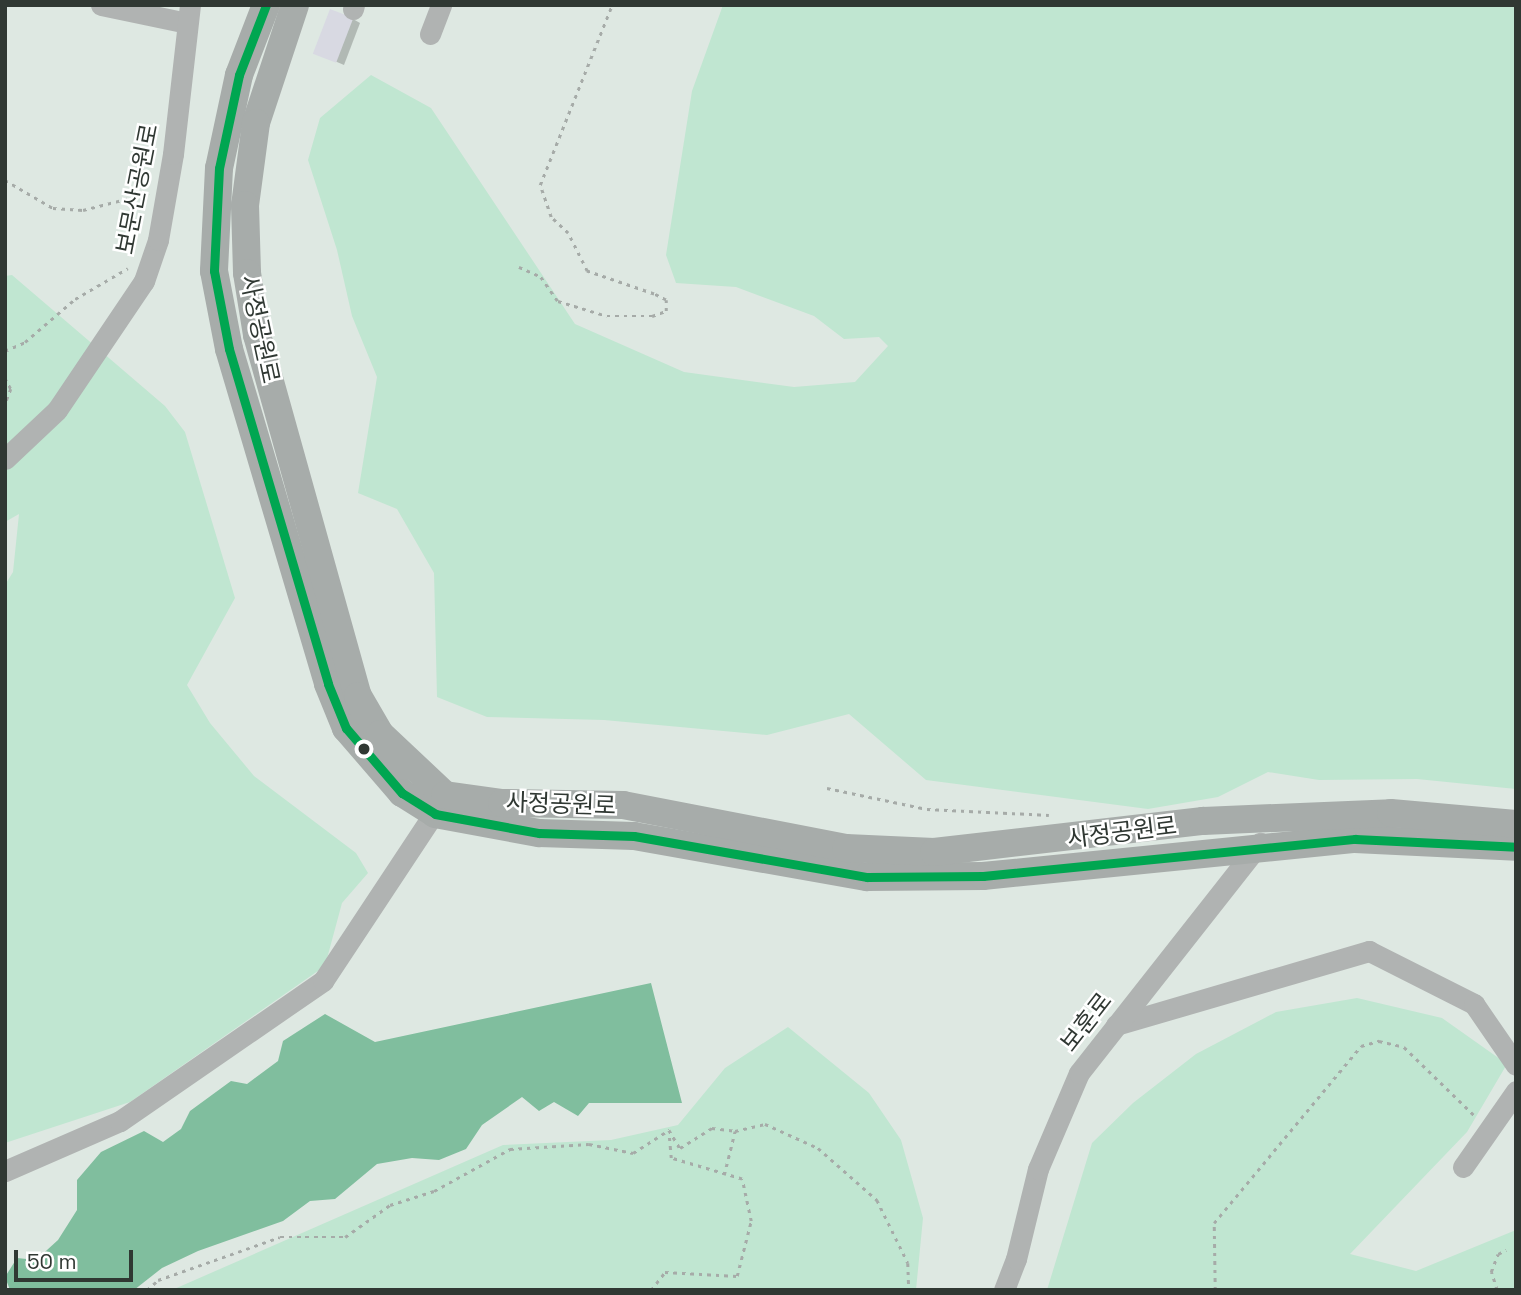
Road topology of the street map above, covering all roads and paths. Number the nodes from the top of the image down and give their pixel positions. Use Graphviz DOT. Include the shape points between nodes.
graph roads {
  1 [pos="101,5"];
  2 [pos="266,5"];
  3 [pos="295,5"];
  4 [pos="441,5"];
  5 [pos="612,5"];
  6 [pos="189,14"];
  7 [pos="430,34"];
  8 [pos="5,180"];
  9 [pos="167,191"];
  10 [pos="153,256"];
  11 [pos="519,267"];
  12 [pos="5,351"];
  13 [pos="5,378"];
  14 [pos="5,405"];
  15 [pos="5,459"];
  16 [pos="827,788"];
  17 [pos="440,804"];
  18 [pos="1059,816"];
  19 [pos="1272,819"];
  20 [pos="1516,824"];
  21 [pos="1516,847"];
  22 [pos="1256,849"];
  23 [pos="1116,1025"];
  24 [pos="1516,1065"];
  25 [pos="1516,1091"];
  26 [pos="669,1130"];
  27 [pos="734,1131"];
  28 [pos="1489,1133"];
  29 [pos="1464,1167"];
  30 [pos="5,1171"];
  31 [pos="724,1175"];
  32 [pos="1506,1250"];
  33 [pos="147,1290"];
  34 [pos="651,1290"];
  35 [pos="909,1290"];
  36 [pos="1004,1290"];
  37 [pos="1214,1290"];
  38 [pos="1497,1290"];
  1 -- 6 [label="street"];
  2 -- 17 [label="main road, 사정공원로" via="239,75 213,219 214,271 229,349 328,684 346,728 402,793"];
  3 -- 17 [label="main road, 사정공원로" via="256,123 245,205 247,273 257,335 358,696 380,734"];
  4 -- 7 [label="street"];
  5 -- 11 [label="path" via="540,186 551,216 568,233 587,271 666,300 666,311 652,317 607,316 558,301 541,277"];
  6 -- 9 [label="street, 보문산공원로"];
  8 -- 9 [label="path" via="53,208 83,210 120,197"];
  9 -- 10 [label="street, 보문산공원로"];
  10 -- 12 [label="path" via="93,287 25,342"];
  10 -- 15 [label="street, 보문산공원로" via="123,316 57,410"];
  13 -- 14 [label="path" via="11,389"];
  16 -- 18 [label="path" via="926,809"];
  17 -- 19 [label="main road, 사정공원로" via="623,805 846,848 934,852 1203,821"];
  17 -- 22 [label="main road, 사정공원로" via="539,833 634,836 867,877 983,876"];
  17 -- 30 [label="street" via="323,981 120,1121"];
  19 -- 20 [label="main road, 사정공원로" via="1391,813"];
  19 -- 22 [label="street, 보훈로"];
  21 -- 22 [label="main road, 사정공원로" via="1354,839"];
  22 -- 23 [label="street, 보훈로"];
  23 -- 24 [label="street" via="1369,951 1474,1004"];
  23 -- 36 [label="street, 보훈로" via="1079,1073 1063,1105 1038,1169"];
  25 -- 28 [label="street"];
  26 -- 27 [label="path" via="680,1148 712,1128"];
  26 -- 31 [label="path" via="671,1158"];
  26 -- 33 [label="path" via="633,1153 589,1144 510,1149 434,1191 390,1205 345,1237 280,1237 158,1280"];
  27 -- 31 [label="path"];
  27 -- 35 [label="path" via="753,1125 775,1126 818,1148 856,1177 877,1200 903,1250"];
  28 -- 29 [label="street"];
  28 -- 37 [label="path" via="1416,1054 1392,1042 1361,1046 1214,1223"];
  31 -- 34 [label="path" via="742,1179 750,1204 742,1269 733,1278 665,1272"];
  32 -- 38 [label="path" via="1498,1254 1491,1272"];
}
